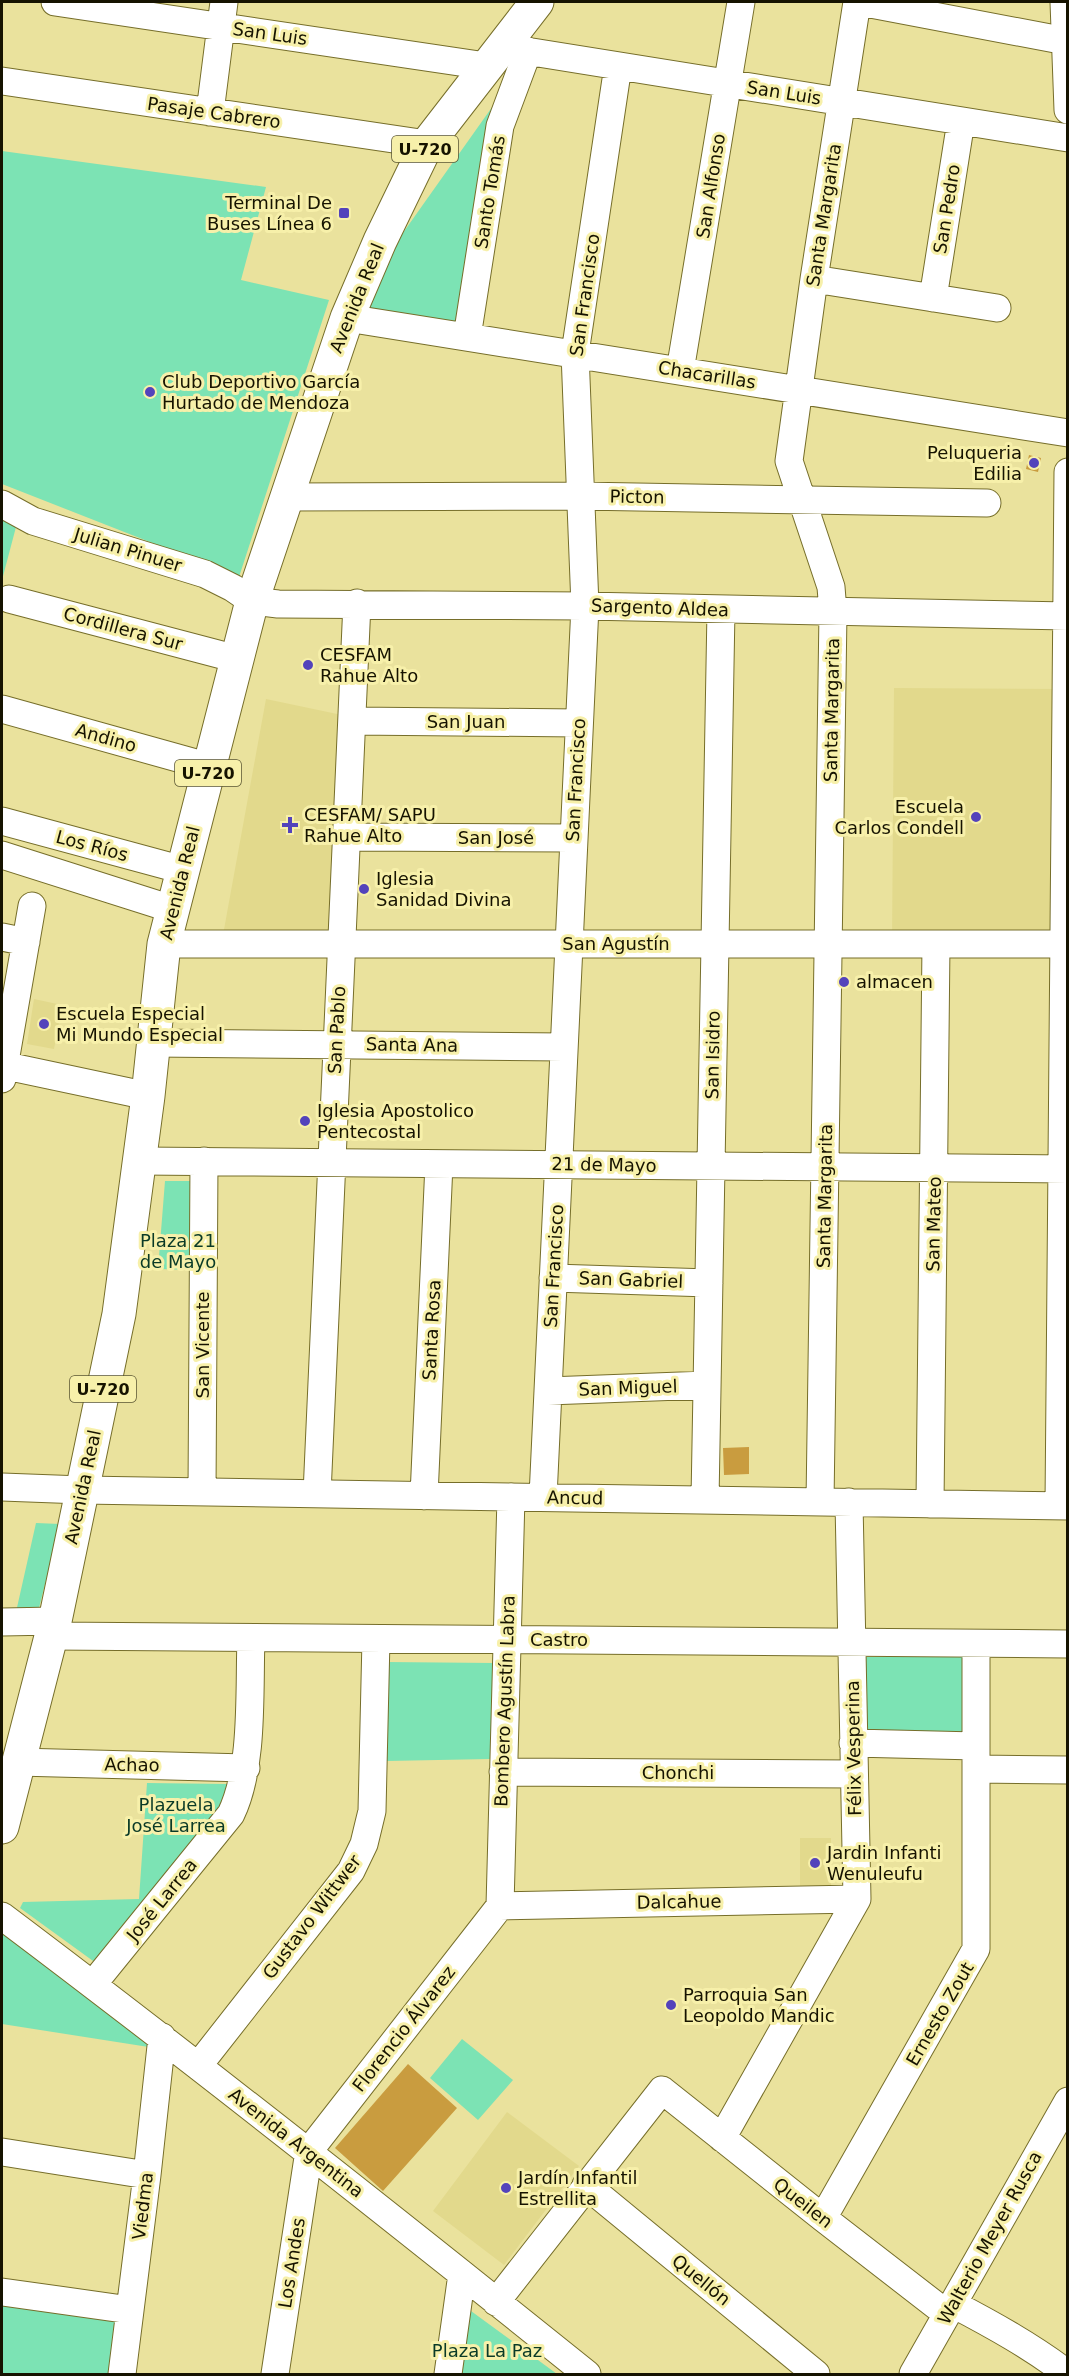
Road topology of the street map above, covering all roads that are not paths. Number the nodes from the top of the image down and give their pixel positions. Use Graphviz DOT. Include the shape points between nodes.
graph roads {
  1 [pos="55,2"];
  2 [pos="537,2"];
  3 [pos="741,2"];
  4 [pos="858,2"];
  5 [pos="1064,2"];
  6 [pos="966,11"];
  7 [pos="223,14"];
  8 [pos="1066,41"];
  9 [pos="505,55"];
  10 [pos="618,66"];
  11 [pos="2,81"];
  12 [pos="728,84"];
  13 [pos="842,102"];
  14 [pos="1068,110"];
  15 [pos="210,112"];
  16 [pos="961,121"];
  17 [pos="1068,138"];
  18 [pos="427,144"];
  19 [pos="814,279"];
  20 [pos="933,298"];
  21 [pos="997,308"];
  22 [pos="347,318"];
  23 [pos="467,337"];
  24 [pos="575,353"];
  25 [pos="680,371"];
  26 [pos="798,390"];
  27 [pos="1068,433"];
  28 [pos="1068,472"];
  29 [pos="580,496"];
  30 [pos="287,497"];
  31 [pos="803,500"];
  32 [pos="987,503"];
  33 [pos="2,504"];
  34 [pos="9,599"];
  35 [pos="252,601"];
  36 [pos="357,603"];
  37 [pos="585,606"];
  38 [pos="721,610"];
  39 [pos="833,612"];
  40 [pos="1067,616"];
  41 [pos="237,659"];
  42 [pos="2,709"];
  43 [pos="353,721"];
  44 [pos="579,723"];
  45 [pos="210,767"];
  46 [pos="2,821"];
  47 [pos="346,837"];
  48 [pos="574,838"];
  49 [pos="2,855"];
  50 [pos="183,870"];
  51 [pos="32,906"];
  52 [pos="172,909"];
  53 [pos="14,939"];
  54 [pos="164,944"];
  55 [pos="341,944"];
  56 [pos="568,944"];
  57 [pos="715,944"];
  58 [pos="828,944"];
  59 [pos="936,944"];
  60 [pos="1066,944"];
  61 [pos="153,1043"];
  62 [pos="336,1044"];
  63 [pos="564,1047"];
  64 [pos="2,1070"];
  65 [pos="148,1096"];
  66 [pos="140,1161"];
  67 [pos="204,1161"];
  68 [pos="332,1162"];
  69 [pos="440,1164"];
  70 [pos="558,1164"];
  71 [pos="711,1166"];
  72 [pos="825,1167"];
  73 [pos="934,1168"];
  74 [pos="1065,1169"];
  75 [pos="553,1278"];
  76 [pos="709,1283"];
  77 [pos="707,1385"];
  78 [pos="548,1391"];
  79 [pos="2,1487"];
  80 [pos="82,1490"];
  81 [pos="202,1492"];
  82 [pos="317,1494"];
  83 [pos="424,1496"];
  84 [pos="512,1497"];
  85 [pos="543,1497"];
  86 [pos="705,1500"];
  87 [pos="820,1502"];
  88 [pos="849,1502"];
  89 [pos="930,1504"];
  90 [pos="1064,1506"];
  91 [pos="2,1622"];
  92 [pos="53,1629"];
  93 [pos="251,1638"];
  94 [pos="376,1639"];
  95 [pos="507,1640"];
  96 [pos="852,1642"];
  97 [pos="976,1644"];
  98 [pos="1068,1644"];
  99 [pos="853,1743"];
  100 [pos="976,1758"];
  101 [pos="18,1762"];
  102 [pos="246,1768"];
  103 [pos="1068,1770"];
  104 [pos="503,1772"];
  105 [pos="854,1774"];
  106 [pos="2,1827"];
  107 [pos="857,1899"];
  108 [pos="500,1906"];
  109 [pos="2,1916"];
  110 [pos="93,1984"];
  111 [pos="162,2037"];
  112 [pos="198,2066"];
  113 [pos="1068,2101"];
  114 [pos="722,2138"];
  115 [pos="309,2151"];
  116 [pos="2,2152"];
  117 [pos="147,2175"];
  118 [pos="586,2185"];
  119 [pos="823,2218"];
  120 [pos="462,2274"];
  121 [pos="2,2292"];
  122 [pos="496,2302"];
  123 [pos="950,2309"];
  124 [pos="130,2310"];
  125 [pos="122,2374"];
  126 [pos="275,2374"];
  127 [pos="448,2374"];
  128 [pos="587,2374"];
  129 [pos="816,2374"];
  130 [pos="913,2374"];
  131 [pos="1068,2374"];
  1 -- 7 [label="street, San Luis"];
  2 -- 9 [label="main road, Avenida Real / U-720"];
  3 -- 12 [label="street, San Alfonso"];
  4 -- 6 [label="street"];
  4 -- 13 [label="street, Santa Margarita"];
  5 -- 8 [label="street"];
  6 -- 8 [label="street"];
  7 -- 9 [label="street, San Luis"];
  7 -- 15 [label="street"];
  8 -- 14 [label="street"];
  9 -- 10 [label="street, San Luis"];
  9 -- 18 [label="main road, Avenida Real / U-720"];
  9 -- 23 [label="street, Santo Tomás" via="500,126"];
  10 -- 12 [label="street, San Luis"];
  10 -- 24 [label="street, San Francisco"];
  11 -- 15 [label="street, Pasaje Cabrero"];
  12 -- 13 [label="street, San Luis"];
  12 -- 25 [label="street, San Alfonso"];
  13 -- 16 [label="street, San Luis"];
  13 -- 19 [label="street, Santa Margarita"];
  15 -- 18 [label="street, Pasaje Cabrero"];
  16 -- 17 [label="street, San Luis"];
  16 -- 20 [label="street, San Pedro"];
  18 -- 22 [label="main road, Avenida Real / U-720"];
  19 -- 20 [label="street"];
  19 -- 26 [label="street, Santa Margarita"];
  20 -- 21 [label="street"];
  22 -- 23 [label="street, Chacarillas"];
  22 -- 30 [label="main road, Avenida Real / U-720"];
  23 -- 24 [label="street, Chacarillas"];
  24 -- 25 [label="street, Chacarillas"];
  24 -- 29 [label="street, San Francisco"];
  25 -- 26 [label="street, Chacarillas"];
  26 -- 27 [label="street, Chacarillas"];
  26 -- 31 [label="street, Santa Margarita" via="789,461"];
  28 -- 40 [label="street"];
  29 -- 30 [label="street, Picton"];
  29 -- 31 [label="street, Picton"];
  29 -- 37 [label="street, San Francisco"];
  30 -- 35 [label="main road, Avenida Real / U-720"];
  31 -- 32 [label="street, Picton"];
  31 -- 39 [label="street, Santa Margarita" via="831,587"];
  33 -- 35 [label="street, Julian Pinuer" via="33,521 205,574"];
  34 -- 41 [label="street, Cordillera Sur"];
  35 -- 36 [label="street, Sargento Aldea"];
  35 -- 41 [label="main road, Avenida Real / U-720"];
  36 -- 37 [label="street, Sargento Aldea"];
  36 -- 43 [label="street, San Pablo"];
  37 -- 38 [label="street, Sargento Aldea"];
  37 -- 44 [label="street, San Francisco"];
  38 -- 39 [label="street, Sargento Aldea"];
  38 -- 57 [label="street, San Isidro"];
  39 -- 40 [label="street, Sargento Aldea"];
  39 -- 58 [label="street, Santa Margarita"];
  40 -- 60 [label="street"];
  41 -- 45 [label="main road, Avenida Real / U-720"];
  42 -- 45 [label="street, Andino"];
  43 -- 44 [label="street, San Juan"];
  43 -- 47 [label="street, San Pablo"];
  44 -- 48 [label="street, San Francisco"];
  45 -- 50 [label="main road, Avenida Real / U-720"];
  46 -- 50 [label="street, Los Ríos"];
  47 -- 48 [label="street, San José"];
  47 -- 55 [label="street, San Pablo"];
  48 -- 56 [label="street, San Francisco"];
  49 -- 52 [label="street"];
  50 -- 52 [label="main road, Avenida Real / U-720"];
  51 -- 53 [label="street"];
  52 -- 54 [label="main road, Avenida Real / U-720"];
  53 -- 64 [label="street"];
  54 -- 55 [label="street, San Agustín"];
  54 -- 61 [label="main road, Avenida Real / U-720"];
  55 -- 56 [label="street, San Agustín"];
  55 -- 62 [label="street, San Pablo"];
  56 -- 57 [label="street, San Agustín"];
  56 -- 63 [label="street, San Francisco"];
  57 -- 58 [label="street, San Agustín"];
  57 -- 71 [label="street, San Isidro"];
  58 -- 59 [label="street, San Agustín"];
  58 -- 72 [label="street, Santa Margarita"];
  59 -- 60 [label="street, San Agustín"];
  59 -- 73 [label="street, San Mateo"];
  60 -- 74 [label="street"];
  61 -- 62 [label="street, Santa Ana"];
  61 -- 65 [label="main road, Avenida Real / U-720"];
  62 -- 63 [label="street, Santa Ana"];
  62 -- 68 [label="street, San Pablo"];
  63 -- 70 [label="street, San Francisco"];
  64 -- 65 [label="street"];
  65 -- 66 [label="main road, Avenida Real / U-720"];
  66 -- 67 [label="street, 21 de Mayo"];
  66 -- 80 [label="main road, Avenida Real / U-720" via="119,1314"];
  67 -- 68 [label="street, 21 de Mayo"];
  67 -- 81 [label="street, San Vicente"];
  68 -- 69 [label="street, 21 de Mayo"];
  68 -- 82 [label="street, San Pablo"];
  69 -- 70 [label="street, 21 de Mayo"];
  69 -- 83 [label="street, Santa Rosa"];
  70 -- 71 [label="street, 21 de Mayo"];
  70 -- 75 [label="street, San Francisco"];
  71 -- 72 [label="street, 21 de Mayo"];
  71 -- 76 [label="street, San Isidro"];
  72 -- 73 [label="street, 21 de Mayo"];
  72 -- 87 [label="street, Santa Margarita"];
  73 -- 74 [label="street, 21 de Mayo"];
  73 -- 89 [label="street, San Mateo"];
  74 -- 90 [label="street"];
  75 -- 76 [label="street, San Gabriel"];
  75 -- 78 [label="street, San Francisco"];
  76 -- 77 [label="street, San Isidro"];
  77 -- 78 [label="street, San Miguel"];
  77 -- 86 [label="street, San Isidro"];
  78 -- 85 [label="street, San Francisco"];
  79 -- 80 [label="street, Ancud"];
  80 -- 81 [label="street, Ancud"];
  80 -- 92 [label="main road, Avenida Real / U-720"];
  81 -- 82 [label="street, Ancud"];
  82 -- 83 [label="street, Ancud"];
  83 -- 84 [label="street, Ancud"];
  84 -- 85 [label="street, Ancud"];
  84 -- 95 [label="street, Bombero Agustín Labra"];
  85 -- 86 [label="street, Ancud"];
  86 -- 87 [label="street, Ancud"];
  87 -- 88 [label="street, Ancud"];
  88 -- 89 [label="street, Ancud"];
  88 -- 96 [label="street, Félix Vesperina"];
  89 -- 90 [label="street, Ancud"];
  91 -- 92 [label="street, Castro"];
  92 -- 93 [label="street, Castro"];
  92 -- 101 [label="main road, Avenida Real / U-720"];
  93 -- 94 [label="street, Castro"];
  93 -- 102 [label="street, José Larrea"];
  94 -- 95 [label="street, Castro"];
  94 -- 112 [label="street, Gustavo Wittwer" via="372,1811 364,1844 351,1871"];
  95 -- 96 [label="street, Castro"];
  95 -- 104 [label="street, Bombero Agustín Labra"];
  96 -- 97 [label="street, Castro"];
  96 -- 99 [label="street, Félix Vesperina"];
  97 -- 98 [label="street, Castro"];
  97 -- 100 [label="street, Ernesto Zout"];
  99 -- 100 [label="street"];
  99 -- 105 [label="street, Félix Vesperina"];
  100 -- 103 [label="street"];
  100 -- 119 [label="street, Ernesto Zout" via="976,1949"];
  101 -- 102 [label="street, Achao"];
  101 -- 106 [label="main road, Avenida Real / U-720"];
  102 -- 110 [label="street, José Larrea" via="231,1814"];
  104 -- 105 [label="street, Chonchi"];
  104 -- 108 [label="street, Bombero Agustín Labra"];
  105 -- 107 [label="street, Félix Vesperina"];
  107 -- 108 [label="street, Dalcahue"];
  107 -- 114 [label="street"];
  108 -- 115 [label="street, Florencio Álvarez"];
  109 -- 110 [label="street, Avenida Argentina"];
  110 -- 111 [label="street, Avenida Argentina"];
  111 -- 112 [label="street, Avenida Argentina"];
  111 -- 117 [label="street, Viedma"];
  112 -- 115 [label="street, Avenida Argentina"];
  113 -- 123 [label="street, Walterio Meyer Rusca"];
  114 -- 118 [label="street, Queilen" via="662,2090"];
  114 -- 119 [label="street, Queilen"];
  115 -- 120 [label="street, Avenida Argentina"];
  115 -- 126 [label="street, Los Andes"];
  116 -- 117 [label="street"];
  117 -- 124 [label="street, Viedma"];
  118 -- 122 [label="street"];
  118 -- 129 [label="street, Quellón"];
  119 -- 123 [label="street, Queilen"];
  120 -- 122 [label="street, Avenida Argentina"];
  120 -- 127 [label="street"];
  121 -- 124 [label="street"];
  122 -- 128 [label="street, Avenida Argentina"];
  123 -- 130 [label="street, Walterio Meyer Rusca"];
  123 -- 131 [label="street, Queilen" via="1010,2334"];
  124 -- 125 [label="street, Viedma"];
}
